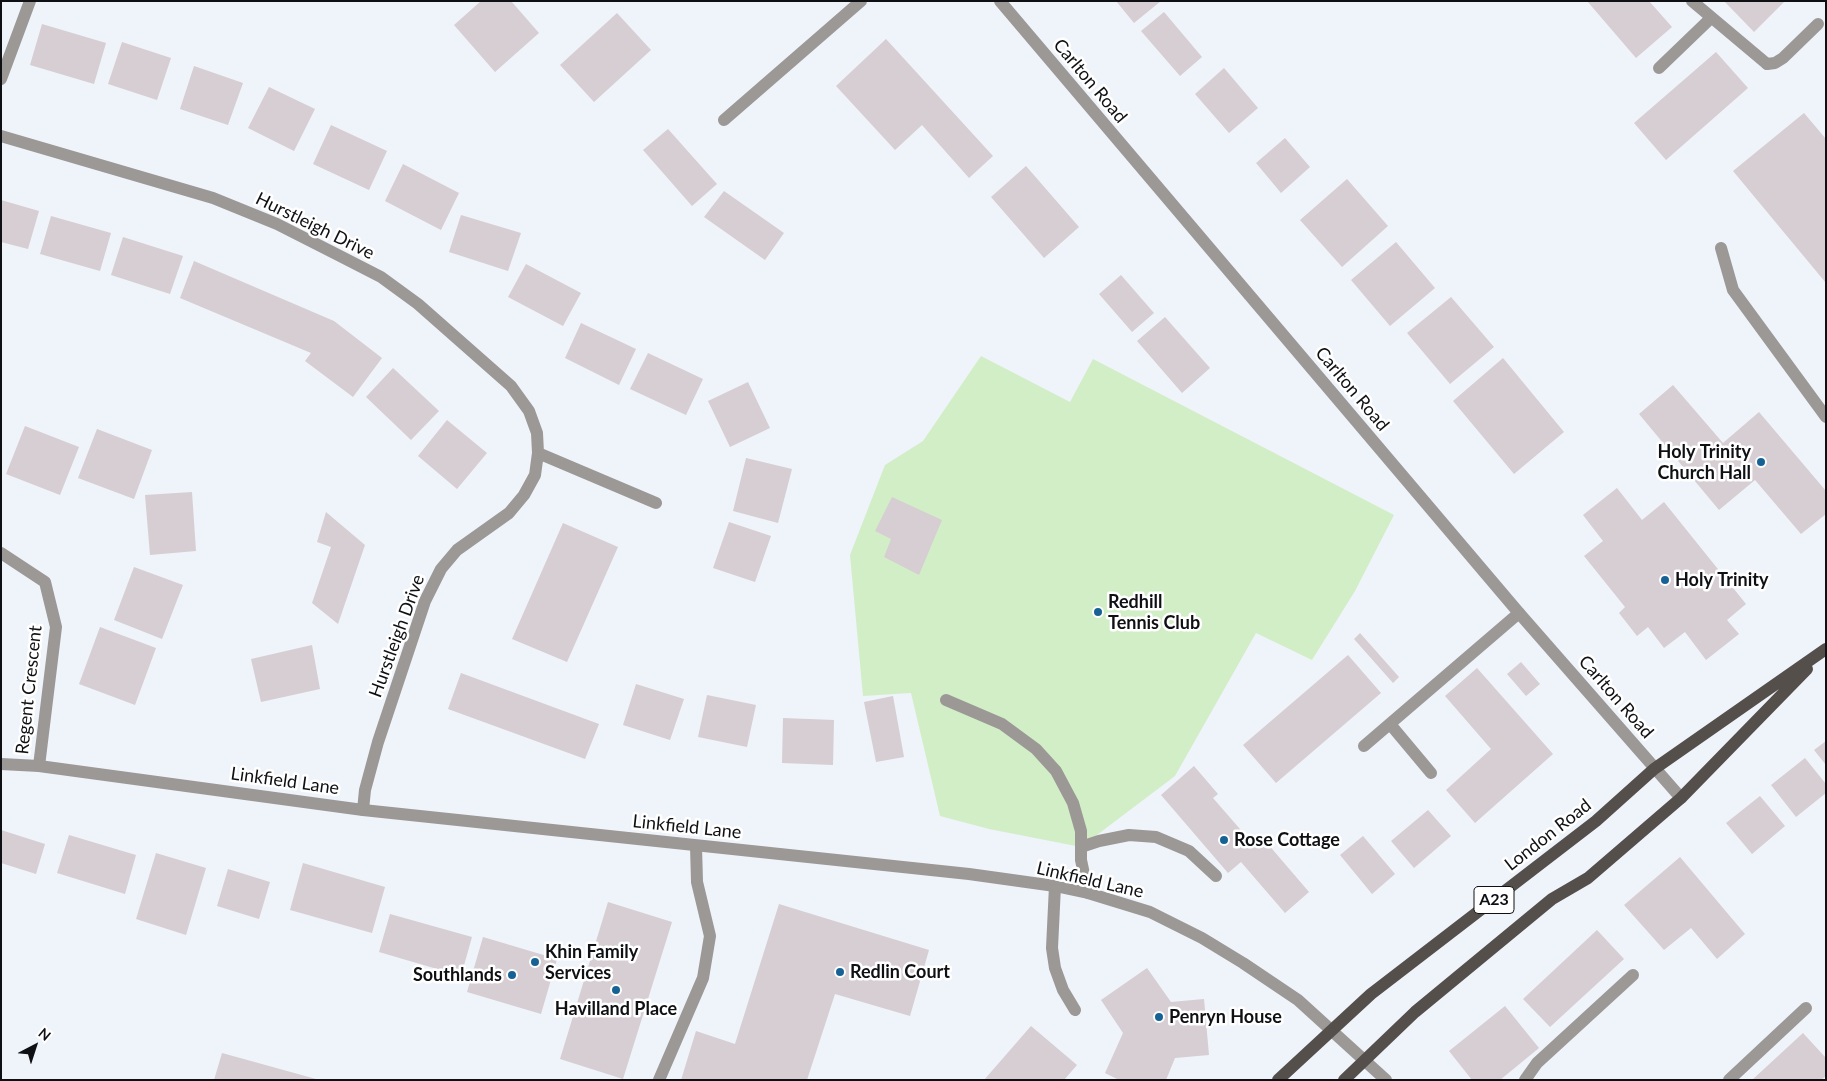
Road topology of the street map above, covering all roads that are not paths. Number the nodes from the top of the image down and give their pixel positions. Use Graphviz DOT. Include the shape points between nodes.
graph roads {
  1 [pos="30,1"];
  2 [pos="861,1"];
  3 [pos="1000,1"];
  4 [pos="1692,1"];
  5 [pos="1711,18"];
  6 [pos="1818,24"];
  7 [pos="1659,68"];
  8 [pos="1,79"];
  9 [pos="724,120"];
  10 [pos="1,136"];
  11 [pos="1721,248"];
  12 [pos="1826,417"];
  13 [pos="538,453"];
  14 [pos="656,503"];
  15 [pos="1,553"];
  16 [pos="1519,613"];
  17 [pos="1826,649"];
  18 [pos="946,700"];
  19 [pos="1390,724"];
  20 [pos="1364,746"];
  21 [pos="1,764"];
  22 [pos="39,766"];
  23 [pos="1654,769"];
  24 [pos="1431,773"];
  25 [pos="1681,798"];
  26 [pos="363,810"];
  27 [pos="696,846"];
  28 [pos="1081,847"];
  29 [pos="1216,876"];
  30 [pos="1055,886"];
  31 [pos="1088,893"];
  32 [pos="1633,975"];
  33 [pos="1806,1008"];
  34 [pos="1075,1010"];
  35 [pos="1332,1030"];
  36 [pos="1365,1060"];
  37 [pos="658,1080"];
  38 [pos="1278,1080"];
  39 [pos="1344,1080"];
  40 [pos="1386,1080"];
  41 [pos="1525,1080"];
  42 [pos="1729,1080"];
  1 -- 8 [label="street"];
  2 -- 9 [label="street"];
  3 -- 16 [label="street, Carlton Road"];
  4 -- 5 [label="street"];
  5 -- 6 [label="street" via="1767,64 1783,58"];
  5 -- 7 [label="street"];
  10 -- 13 [label="street, Hurstleigh Drive" via="213,198 277,224 381,277 418,304 511,386 529,411 537,433"];
  11 -- 12 [label="street" via="1733,290"];
  13 -- 14 [label="street"];
  13 -- 26 [label="street, Hurstleigh Drive" via="535,475 524,495 509,513 457,550 441,569 425,601 378,742"];
  15 -- 22 [label="street, Regent Crescent" via="45,582 56,627"];
  16 -- 19 [label="street"];
  16 -- 23 [label="street, Carlton Road"];
  17 -- 23 [label="main road, London Road / A23"];
  17 -- 25 [label="main road, London Road / A23"];
  18 -- 28 [label="street" via="1002,724 1036,749 1056,771 1073,803 1081,831"];
  19 -- 20 [label="street"];
  19 -- 24 [label="street"];
  21 -- 22 [label="street, Linkfield Lane"];
  22 -- 26 [label="street, Linkfield Lane"];
  23 -- 25 [label="street, Carlton Road"];
  23 -- 35 [label="main road, London Road / A23" via="1596,821 1371,994"];
  25 -- 36 [label="main road, London Road / A23" via="1588,878 1552,899 1415,1012"];
  26 -- 27 [label="street, Linkfield Lane"];
  27 -- 30 [label="street, Linkfield Lane"];
  27 -- 37 [label="street" via="697,882 710,936 703,978"];
  28 -- 29 [label="street" via="1129,835 1156,837 1189,851"];
  28 -- 31 [label="street"];
  30 -- 31 [label="street, Linkfield Lane"];
  30 -- 34 [label="street" via="1052,930 1055,968"];
  31 -- 35 [label="street, Linkfield Lane" via="1150,912 1202,938 1298,1000"];
  32 -- 41 [label="street" via="1537,1063"];
  33 -- 42 [label="street"];
  35 -- 36 [label="street, Linkfield Lane"];
  35 -- 38 [label="main road, London Road / A23"];
  36 -- 39 [label="main road, London Road / A23"];
  36 -- 40 [label="street, Linkfield Lane"];
}
